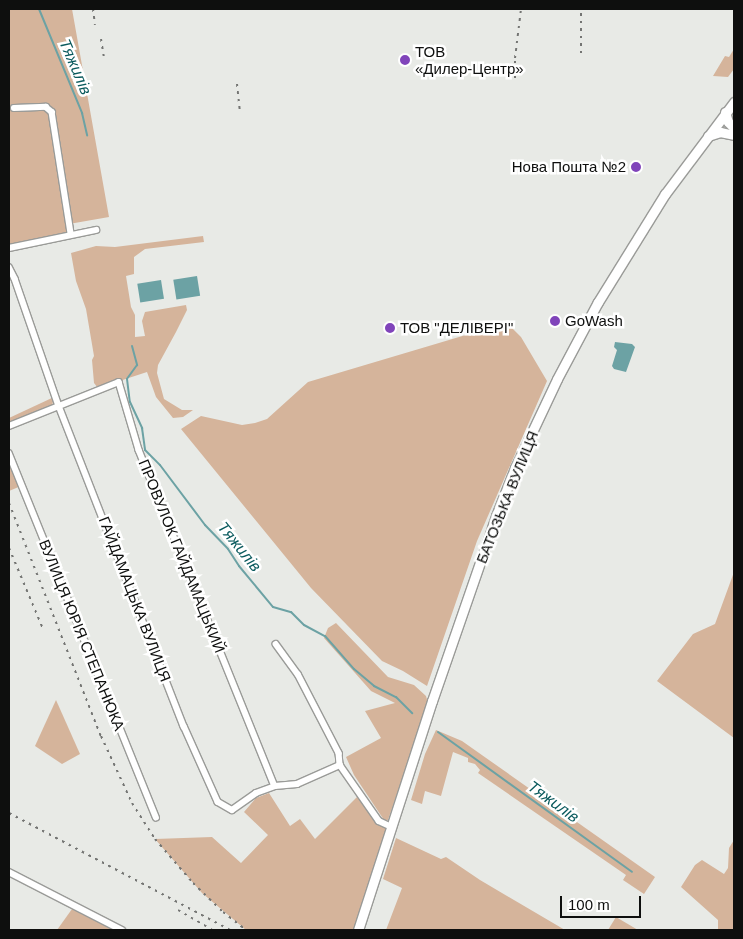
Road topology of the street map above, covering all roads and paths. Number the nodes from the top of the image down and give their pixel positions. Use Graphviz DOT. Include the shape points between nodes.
graph roads {
  1 [pos="734,102"];
  2 [pos="14,108"];
  3 [pos="726,112"];
  4 [pos="734,128"];
  5 [pos="734,135"];
  6 [pos="707,136"];
  7 [pos="96,230"];
  8 [pos="71,234"];
  9 [pos="9,248"];
  10 [pos="9,267"];
  11 [pos="59,406"];
  12 [pos="9,426"];
  13 [pos="9,453"];
  14 [pos="276,644"];
  15 [pos="340,765"];
  16 [pos="275,786"];
  17 [pos="156,817"];
  18 [pos="392,827"];
  19 [pos="9,872"];
  20 [pos="122,930"];
  21 [pos="358,930"];
  1 -- 3 [label="street, БАТОЗЬКА ВУЛИЦЯ"];
  2 -- 8 [label="street" via="46,107 52,112"];
  3 -- 4 [label="street" via="728,122"];
  3 -- 6 [label="street, БАТОЗЬКА ВУЛИЦЯ"];
  5 -- 6 [label="street" via="720,132"];
  6 -- 18 [label="street, БАТОЗЬКА ВУЛИЦЯ" via="665,194 598,302 515,468"];
  7 -- 8 [label="street"];
  8 -- 9 [label="street"];
  10 -- 11 [label="street, ГАЙДАМАЦЬКА ВУЛИЦЯ" via="16,278"];
  11 -- 12 [label="street"];
  11 -- 16 [label="street, ГАЙДАМАЦЬКА ВУЛИЦЯ" via="215,797 223,807 232,810 251,796"];
  11 -- 16 [label="street, ПРОВУЛОК ГАЙДАМАЦЬКИЙ" via="119,382 139,450"];
  13 -- 17 [label="street, ВУЛИЦЯ ЮРІЯ СТЕПАНЮКА"];
  14 -- 15 [label="street" via="312,700 339,753"];
  15 -- 16 [label="street, ГАЙДАМАЦЬКА ВУЛИЦЯ" via="297,784"];
  15 -- 18 [label="street" via="379,822"];
  18 -- 21 [label="street, БАТОЗЬКА ВУЛИЦЯ"];
  19 -- 20 [label="street"];
}
